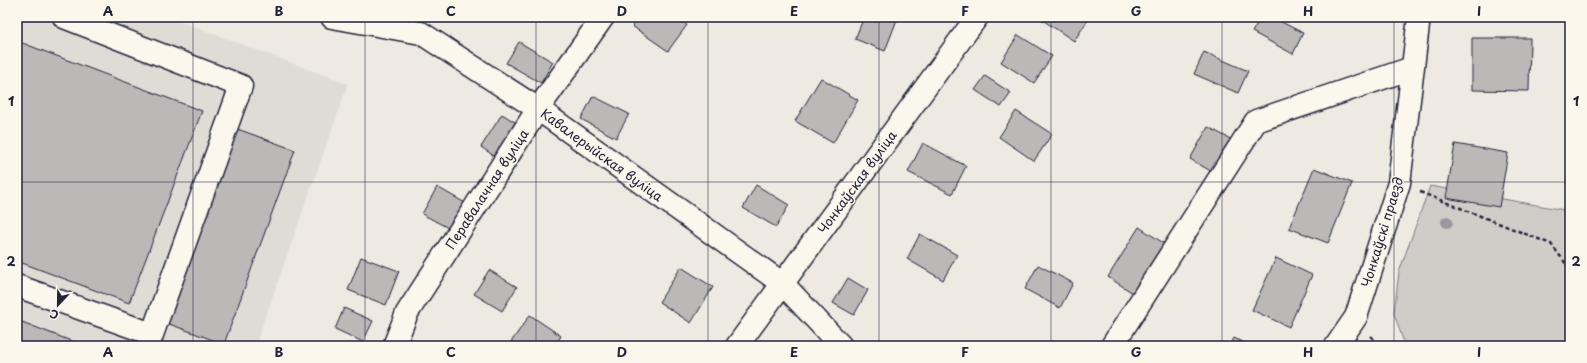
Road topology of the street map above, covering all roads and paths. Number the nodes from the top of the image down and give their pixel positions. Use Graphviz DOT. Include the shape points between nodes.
graph roads {
  1 [pos="64,17"];
  2 [pos="332,17"];
  3 [pos="603,17"];
  4 [pos="977,17"];
  5 [pos="1419,17"];
  6 [pos="1412,68"];
  7 [pos="538,109"];
  8 [pos="1399,183"];
  9 [pos="1570,269"];
  10 [pos="783,284"];
  11 [pos="17,286"];
  12 [pos="150,340"];
  13 [pos="394,346"];
  14 [pos="737,346"];
  15 [pos="841,346"];
  16 [pos="1112,346"];
  17 [pos="1336,346"];
  1 -- 12 [label="street" via="241,86"];
  2 -- 7 [label="street, Кавалерыйская вуліца" via="421,33"];
  3 -- 7 [label="street, Перавалачная вуліца"];
  4 -- 10 [label="street, Чонкаўская вуліца"];
  5 -- 6 [label="street, Чонкаўскі праезд"];
  6 -- 8 [label="street, Чонкаўскі праезд"];
  6 -- 16 [label="street" via="1256,121"];
  7 -- 10 [label="street, Кавалерыйская вуліца"];
  7 -- 13 [label="street, Перавалачная вуліца" via="408,313"];
  8 -- 9 [label="path" via="1551,244"];
  8 -- 17 [label="street, Чонкаўскі праезд" via="1356,316"];
  10 -- 14 [label="street, Чонкаўская вуліца"];
  10 -- 15 [label="street, Кавалерыйская вуліца"];
  11 -- 12 [label="street"];
}
